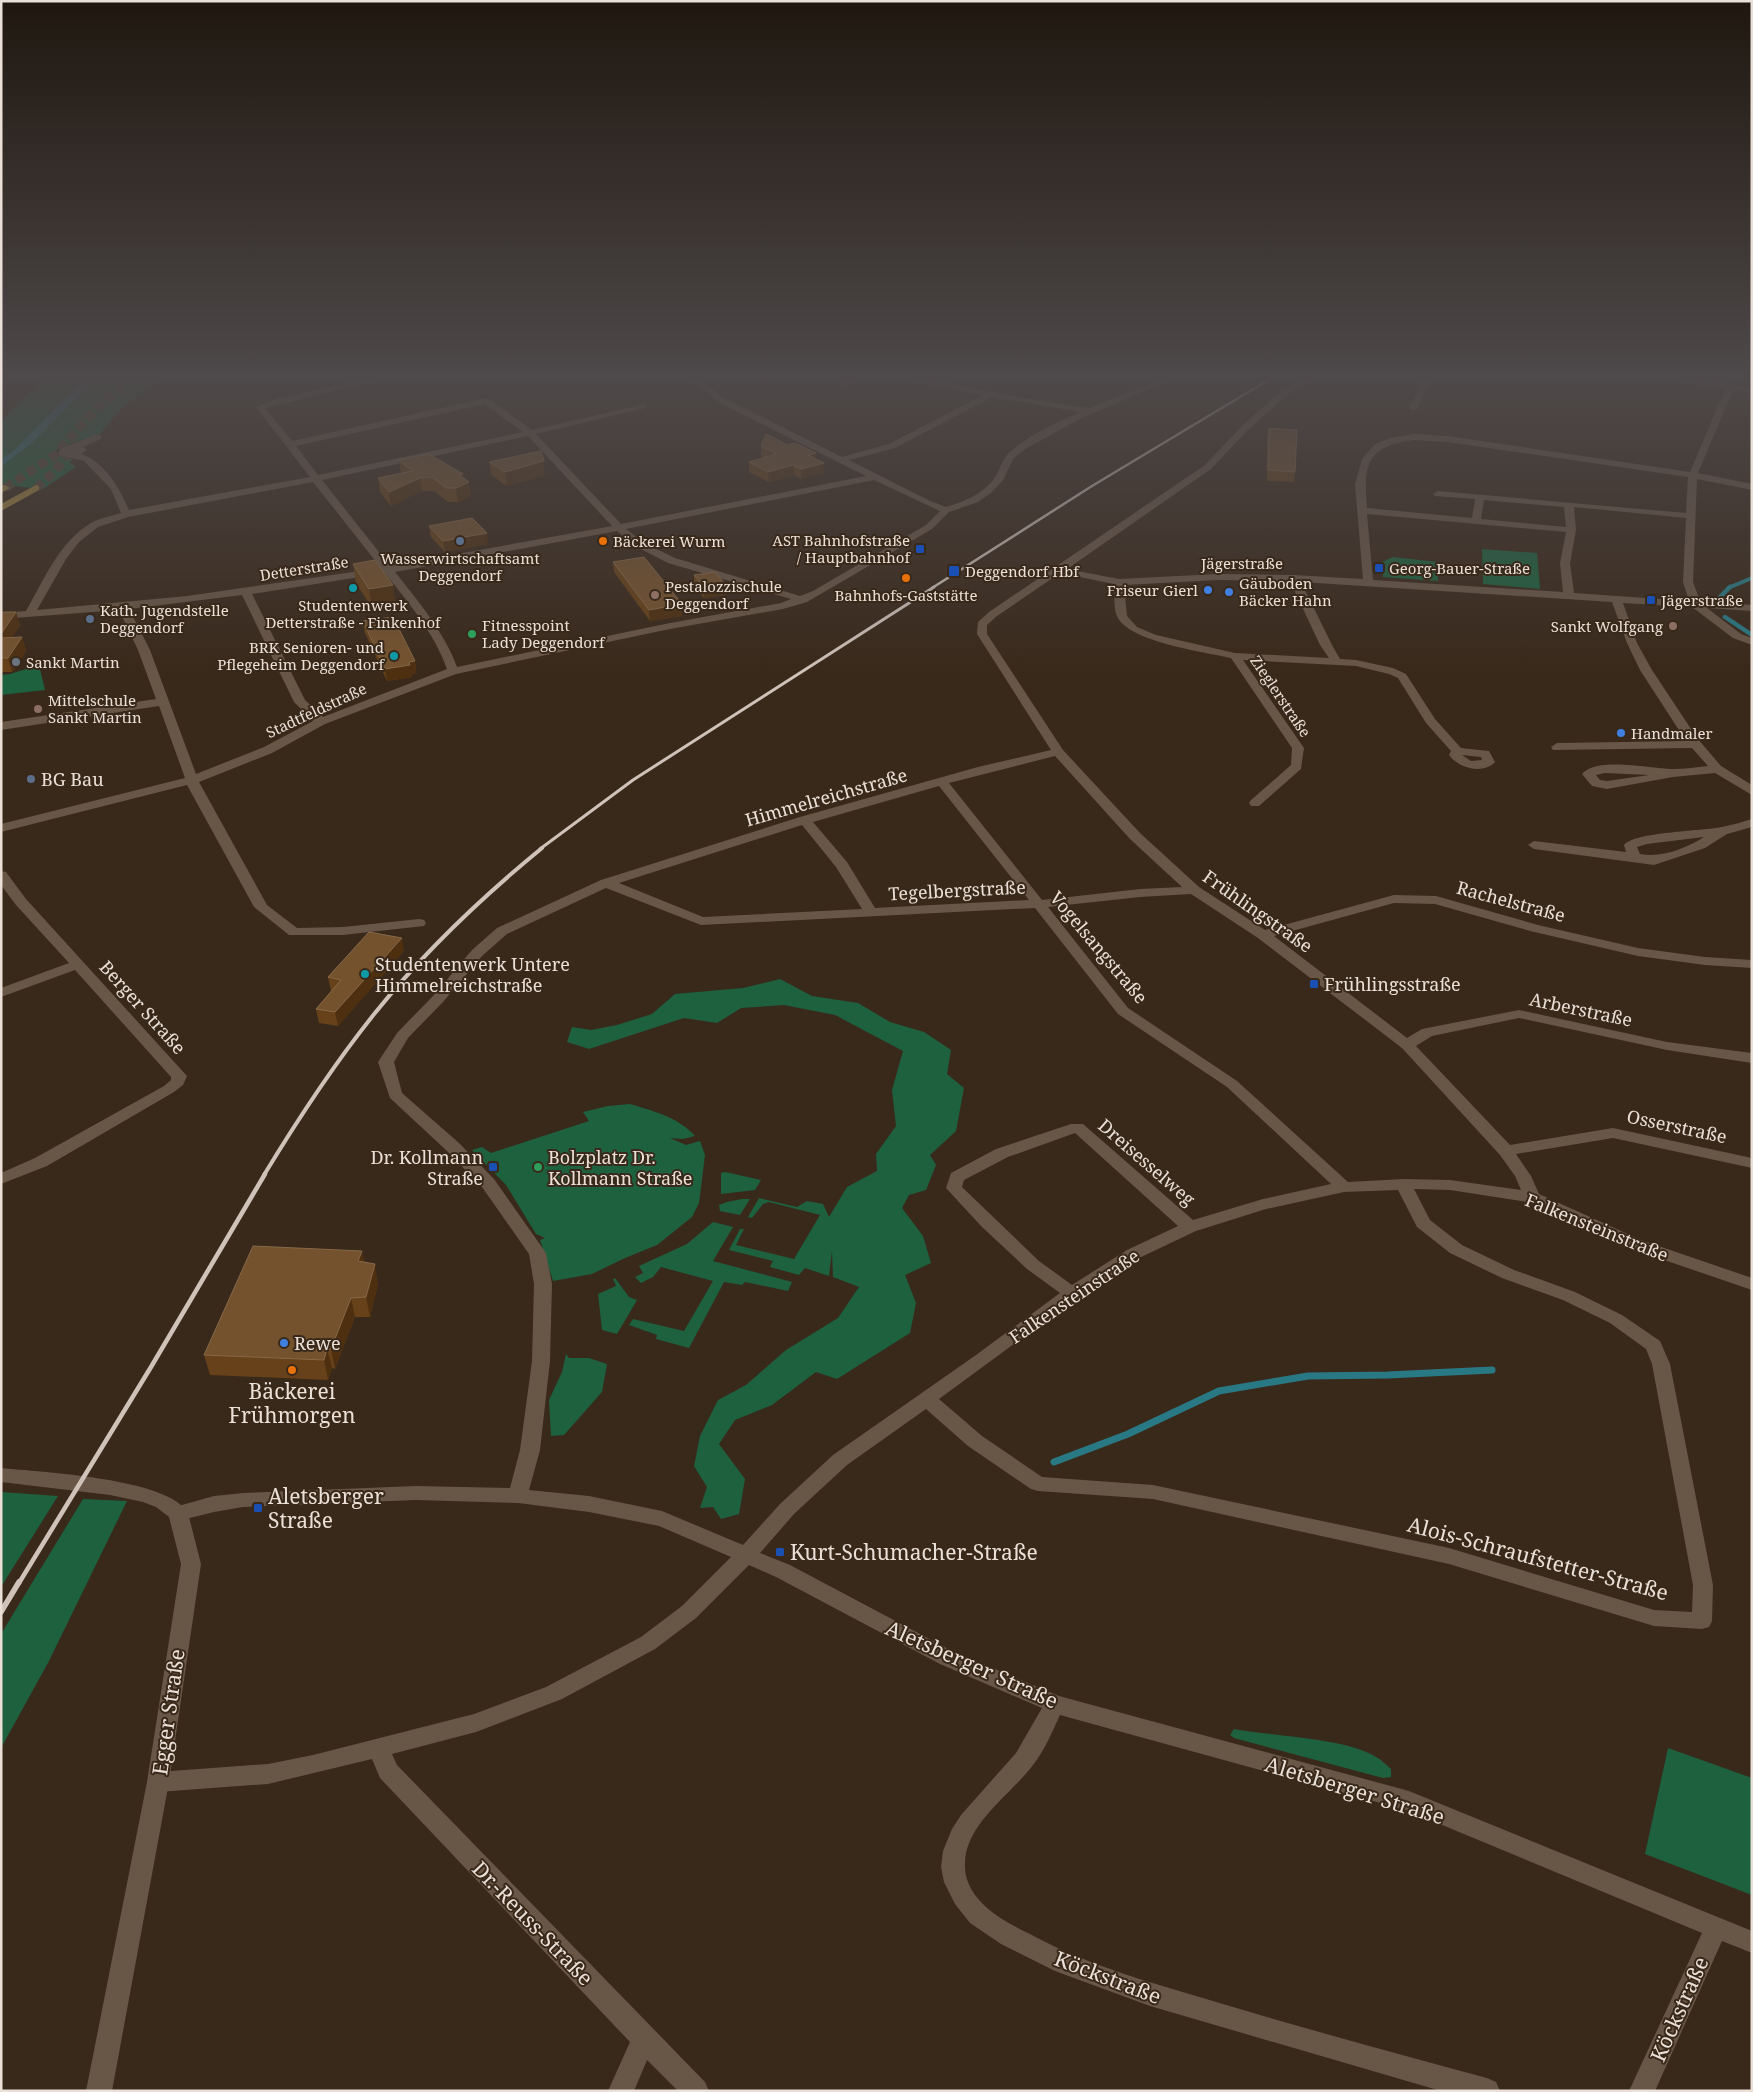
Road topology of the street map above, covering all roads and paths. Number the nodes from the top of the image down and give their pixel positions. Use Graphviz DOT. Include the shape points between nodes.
graph roads {
  1 [pos="104,477"];
  2 [pos="325,477"];
  3 [pos="571,477"];
  4 [pos="871,477"];
  5 [pos="875,477"];
  6 [pos="1000,477"];
  7 [pos="1194,477"];
  8 [pos="1362,477"];
  9 [pos="1693,477"];
  10 [pos="1701,477"];
  11 [pos="314,479"];
  12 [pos="1752,487"];
  13 [pos="36,488"];
  14 [pos="21,489"];
  15 [pos="1438,494"];
  16 [pos="1480,497"];
  17 [pos="1,498"];
  18 [pos="1569,504"];
  19 [pos="1,508"];
  20 [pos="946,510"];
  21 [pos="1363,511"];
  22 [pos="126,514"];
  23 [pos="1692,516"];
  24 [pos="1476,521"];
  25 [pos="620,528"];
  26 [pos="1571,530"];
  27 [pos="390,570"];
  28 [pos="1058,570"];
  29 [pos="1294,578"];
  30 [pos="1119,582"];
  31 [pos="1368,582"];
  32 [pos="246,592"];
  33 [pos="1568,595"];
  34 [pos="1616,599"];
  35 [pos="803,600"];
  36 [pos="1696,605"];
  37 [pos="122,608"];
  38 [pos="1752,608"];
  39 [pos="30,614"];
  40 [pos="1,616"];
  41 [pos="1752,642"];
  42 [pos="1235,656"];
  43 [pos="1337,662"];
  44 [pos="453,672"];
  45 [pos="162,702"];
  46 [pos="321,722"];
  47 [pos="1,726"];
  48 [pos="1695,744"];
  49 [pos="1557,747"];
  50 [pos="1457,751"];
  51 [pos="1058,752"];
  52 [pos="1717,769"];
  53 [pos="1673,773"];
  54 [pos="192,780"];
  55 [pos="942,782"];
  56 [pos="1752,791"];
  57 [pos="1255,803"];
  58 [pos="805,820"];
  59 [pos="1752,823"];
  60 [pos="1,828"];
  61 [pos="1722,831"];
  62 [pos="1534,845"];
  63 [pos="1634,857"];
  64 [pos="1,876"];
  65 [pos="606,883"];
  66 [pos="1194,890"];
  67 [pos="1038,904"];
  68 [pos="871,914"];
  69 [pos="419,923"];
  70 [pos="1264,935"];
  71 [pos="1752,964"];
  72 [pos="77,965"];
  73 [pos="1,993"];
  74 [pos="1407,1045"];
  75 [pos="1752,1058"];
  76 [pos="1506,1151"];
  77 [pos="1752,1163"];
  78 [pos="1,1179"];
  79 [pos="1403,1184"];
  80 [pos="1344,1187"];
  81 [pos="1532,1197"];
  82 [pos="1190,1227"];
  83 [pos="1752,1284"];
  84 [pos="1072,1293"];
  85 [pos="927,1399"];
  86 [pos="1,1475"];
  87 [pos="518,1496"];
  88 [pos="178,1513"];
  89 [pos="746,1555"];
  90 [pos="1055,1704"];
  91 [pos="379,1749"];
  92 [pos="158,1782"];
  93 [pos="1716,1928"];
  94 [pos="1752,1942"];
  95 [pos="644,2039"];
  96 [pos="99,2091"];
  97 [pos="621,2091"];
  98 [pos="696,2091"];
  99 [pos="1487,2091"];
  100 [pos="1642,2091"];
  1 -- 22 [label="street" via="115,488"];
  2 -- 11 [label="street"];
  3 -- 25 [label="street"];
  4 -- 25 [label="street, Detterstraße"];
  5 -- 20 [label="street"];
  6 -- 20 [label="street" via="986,493"];
  7 -- 28 [label="street"];
  8 -- 21 [label="street"];
  9 -- 23 [label="street"];
  10 -- 12 [label="street"];
  11 -- 22 [label="street"];
  11 -- 27 [label="street"];
  13 -- 19 [label="highway"];
  14 -- 17 [label="highway"];
  15 -- 16 [label="street"];
  16 -- 18 [label="street"];
  16 -- 24 [label="street"];
  18 -- 23 [label="street"];
  18 -- 26 [label="street"];
  20 -- 35 [label="street, Stadtfeldstraße" via="929,527"];
  21 -- 24 [label="street"];
  21 -- 31 [label="street"];
  22 -- 39 [label="street" via="95,525 75,540 61,558"];
  23 -- 36 [label="street" via="1688,582"];
  24 -- 26 [label="street"];
  25 -- 27 [label="street, Detterstraße"];
  25 -- 35 [label="street" via="658,556"];
  26 -- 33 [label="street" via="1565,563"];
  27 -- 32 [label="street, Detterstraße"];
  27 -- 44 [label="street" via="448,656"];
  28 -- 30 [label="street, Jägerstraße"];
  28 -- 51 [label="street, Frühlingstraße" via="982,624 982,634"];
  29 -- 30 [label="street, Jägerstraße" via="1218,577"];
  29 -- 31 [label="street, Jägerstraße"];
  29 -- 43 [label="street"];
  30 -- 42 [label="street, Zieglerstraße" via="1122,617 1133,629"];
  31 -- 33 [label="street, Jägerstraße"];
  32 -- 37 [label="street, Detterstraße"];
  32 -- 46 [label="street" via="300,702"];
  33 -- 34 [label="street, Jägerstraße"];
  34 -- 36 [label="street, Jägerstraße"];
  34 -- 48 [label="street" via="1646,670"];
  35 -- 44 [label="street, Stadtfeldstraße"];
  36 -- 38 [label="street, Jägerstraße"];
  36 -- 41 [label="street" via="1737,636"];
  37 -- 39 [label="street, Detterstraße"];
  37 -- 45 [label="street" via="144,650"];
  39 -- 40 [label="street, Detterstraße"];
  42 -- 43 [label="street"];
  42 -- 57 [label="street, Zieglerstraße" via="1298,748 1297,766"];
  43 -- 50 [label="street" via="1367,664 1393,670 1402,676 1430,721"];
  44 -- 46 [label="street, Stadtfeldstraße"];
  45 -- 47 [label="street"];
  45 -- 54 [label="street"];
  46 -- 54 [label="street, Stadtfeldstraße" via="268,750"];
  48 -- 49 [label="street"];
  48 -- 52 [label="street"];
  51 -- 55 [label="street, Himmelreichstraße"];
  51 -- 66 [label="street, Frühlingstraße" via="1135,836"];
  52 -- 53 [label="street"];
  52 -- 56 [label="street"];
  53 -- 53 [label="street" via="1607,785 1596,783 1588,774 1594,770"];
  54 -- 60 [label="street, Stadtfeldstraße"];
  54 -- 69 [label="street" via="194,789 261,907 294,932"];
  55 -- 58 [label="street, Himmelreichstraße"];
  55 -- 67 [label="street, Vogelsangstraße"];
  58 -- 65 [label="street, Himmelreichstraße"];
  58 -- 68 [label="street, Tegelbergstraße" via="842,865"];
  59 -- 61 [label="street"];
  61 -- 63 [label="street" via="1677,854 1654,860"];
  61 -- 63 [label="street" via="1645,840 1630,845"];
  62 -- 63 [label="street"];
  64 -- 72 [label="street, Berger Straße"];
  65 -- 68 [label="street, Tegelbergstraße" via="701,921"];
  65 -- 87 [label="street, Himmelreichstraße" via="502,931 477,952 402,1036 386,1062 395,1095 488,1183 537,1253 543,1284 541,1361 530,1450"];
  66 -- 67 [label="street, Tegelbergstraße"];
  66 -- 70 [label="street, Frühlingstraße"];
  67 -- 68 [label="street, Tegelbergstraße"];
  67 -- 80 [label="street, Vogelsangstraße" via="1123,1012 1232,1084"];
  70 -- 71 [label="street, Rachelstraße" via="1394,899 1436,900 1638,952"];
  70 -- 74 [label="street, Frühlingstraße"];
  72 -- 73 [label="street"];
  72 -- 78 [label="street, Berger Straße" via="179,1076 178,1082 41,1162"];
  74 -- 75 [label="street, Arberstraße" via="1428,1032 1520,1014 1667,1046"];
  74 -- 76 [label="street, Frühlingstraße"];
  76 -- 77 [label="street, Osserstraße" via="1613,1133"];
  76 -- 81 [label="street, Frühlingstraße"];
  79 -- 80 [label="street, Falkensteinstraße"];
  79 -- 81 [label="street, Falkensteinstraße" via="1450,1185"];
  79 -- 85 [label="street, Alois-Schraufstetter-Straße" via="1423,1223 1456,1249 1616,1318 1654,1345 1662,1364 1703,1585 1702,1621 1654,1618 1449,1556 1154,1492 1038,1484 975,1441"];
  80 -- 82 [label="street, Falkensteinstraße" via="1263,1204"];
  81 -- 83 [label="street, Falkensteinstraße" via="1635,1244"];
  82 -- 84 [label="street, Falkensteinstraße" via="1133,1254"];
  82 -- 84 [label="street, Dreisesselweg" via="1076,1127 1002,1153 957,1177 954,1188 988,1223 1033,1265"];
  84 -- 85 [label="street, Falkensteinstraße"];
  85 -- 89 [label="street, Falkensteinstraße" via="840,1460 787,1509"];
  86 -- 88 [label="street" via="146,1495"];
  87 -- 88 [label="street, Aletsberger Straße" via="416,1493 258,1499 214,1504"];
  87 -- 89 [label="street, Aletsberger Straße" via="589,1504 662,1519"];
  88 -- 92 [label="street, Egger Straße" via="191,1564"];
  89 -- 90 [label="street, Aletsberger Straße" via="947,1658"];
  89 -- 91 [label="street" via="689,1612 648,1643 554,1693 476,1723"];
  90 -- 93 [label="street, Aletsberger Straße" via="1409,1802"];
  90 -- 99 [label="street, Köckstraße" via="1025,1760 980,1807 955,1851 953,1867 958,1888 982,1920 1079,1969 1140,1992"];
  91 -- 92 [label="street" via="268,1774"];
  91 -- 95 [label="street, Dr.-Reuss-Straße" via="388,1771"];
  92 -- 96 [label="street, Egger Straße"];
  93 -- 94 [label="street, Aletsberger Straße"];
  93 -- 100 [label="street, Köckstraße"];
  95 -- 97 [label="street"];
  95 -- 98 [label="street, Dr.-Reuss-Straße"];
}
